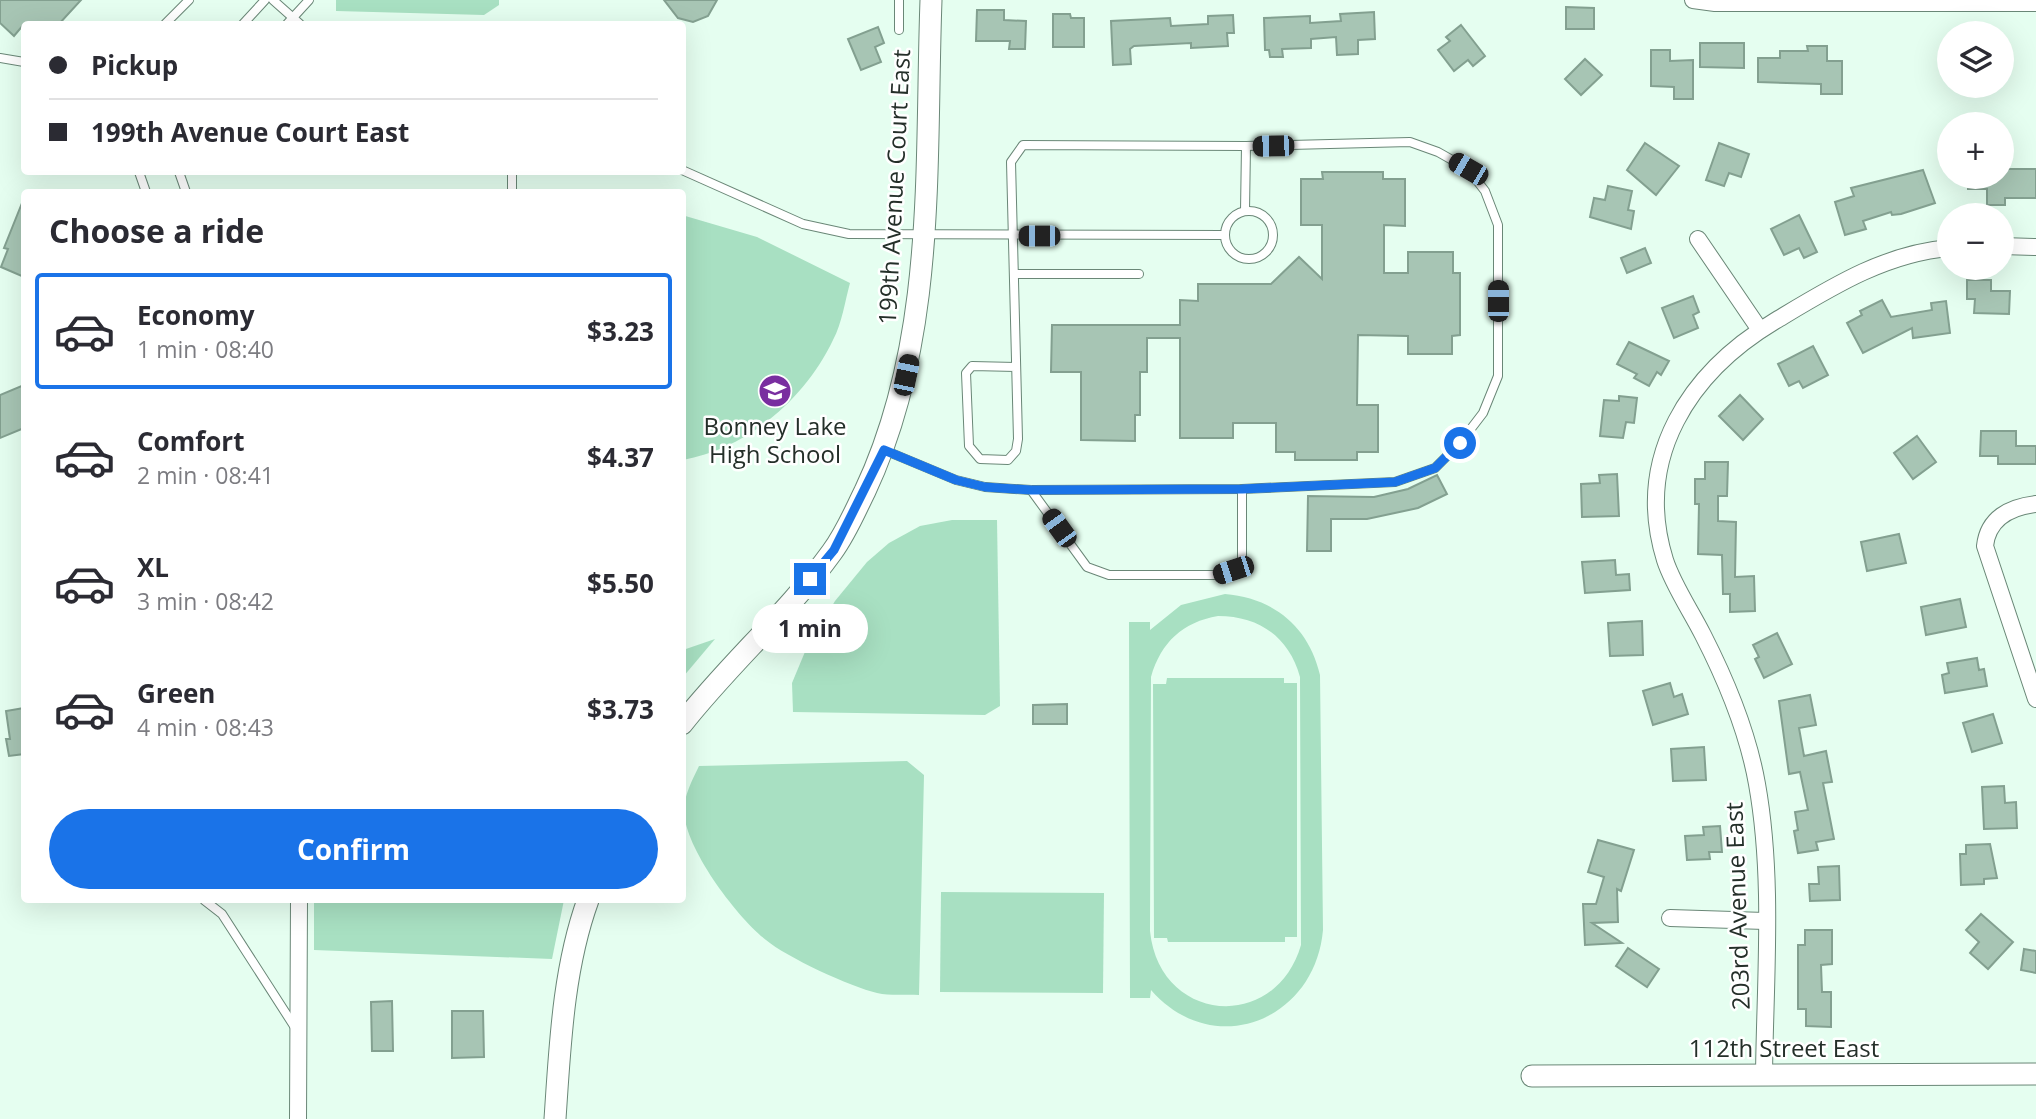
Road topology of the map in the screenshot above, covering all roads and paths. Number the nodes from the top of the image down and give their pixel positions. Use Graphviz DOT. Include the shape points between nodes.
graph roads {
  1 [pos="189,0"];
  2 [pos="265,0"];
  3 [pos="273,0"];
  4 [pos="309,0"];
  5 [pos="899,0"];
  6 [pos="931,0"];
  7 [pos="1693,0"];
  8 [pos="2036,3"];
  9 [pos="168,21"];
  10 [pos="246,21"];
  11 [pos="292,21"];
  12 [pos="294,21"];
  13 [pos="899,30"];
  14 [pos="0,58"];
  15 [pos="21,62"];
  16 [pos="1246,146"];
  17 [pos="686,172"];
  18 [pos="1245,211"];
  19 [pos="1224,235"];
  20 [pos="922,236"];
  21 [pos="1013,236"];
  22 [pos="1698,239"];
  23 [pos="2014,247"];
  24 [pos="2036,247"];
  25 [pos="1937,250"];
  26 [pos="1014,274"];
  27 [pos="1139,274"];
  28 [pos="1760,330"];
  29 [pos="1016,368"];
  30 [pos="884,450"];
  31 [pos="1242,489"];
  32 [pos="1031,490"];
  33 [pos="2036,503"];
  34 [pos="2036,699"];
  35 [pos="686,719"];
  36 [pos="208,903"];
  37 [pos="299,903"];
  38 [pos="587,903"];
  39 [pos="1670,918"];
  40 [pos="1765,921"];
  41 [pos="297,1031"];
  42 [pos="2036,1074"];
  43 [pos="1764,1075"];
  44 [pos="1532,1076"];
  45 [pos="298,1119"];
  46 [pos="555,1119"];
  1 -- 9 [label="lane"];
  2 -- 10 [label="lane"];
  3 -- 11 [label="lane"];
  4 -- 12 [label="lane"];
  5 -- 13 [label="lane"];
  6 -- 20 [label="main road, 199th Avenue Court East"];
  7 -- 8 [label="street"];
  14 -- 15 [label="lane"];
  16 -- 18 [label="lane"];
  16 -- 21 [label="lane" via="1023,145 1012,162"];
  16 -- 31 [label="lane" via="1409,142 1468,169 1485,191 1498,225 1498,376 1483,413 1435,468 1395,482"];
  17 -- 20 [label="lane" via="803,224 849,234"];
  18 -- 19 [label="lane" via="1229,221"];
  18 -- 19 [label="lane" via="1268,220 1273,234 1268,248 1256,257 1241,258 1229,249"];
  19 -- 21 [label="lane"];
  20 -- 21 [label="lane"];
  20 -- 30 [label="main road, 199th Avenue Court East" via="916,330"];
  21 -- 26 [label="lane"];
  22 -- 28 [label="street"];
  23 -- 24 [label="street"];
  25 -- 28 [label="street, 203rd Avenue East" via="1861,272"];
  26 -- 27 [label="lane"];
  26 -- 29 [label="lane"];
  28 -- 40 [label="street, 203rd Avenue East" via="1731,350 1686,401 1662,460 1657,510 1665,560 1707,643 1746,740 1757,785"];
  29 -- 29 [label="lane" via="1016,451 1008,460 980,460 969,446 967,373 972,366"];
  30 -- 32 [label="lane" via="956,480"];
  30 -- 35 [label="main road, 199th Avenue Court East" via="834,550"];
  31 -- 32 [label="lane"];
  31 -- 32 [label="lane" via="1242,561 1218,575 1109,575 1087,567"];
  33 -- 34 [label="street" via="1997,519 1987,532 1985,546"];
  36 -- 41 [label="lane" via="222,914"];
  37 -- 41 [label="street"];
  38 -- 46 [label="main road" via="572,959"];
  39 -- 40 [label="street"];
  40 -- 43 [label="street, 203rd Avenue East"];
  41 -- 45 [label="street"];
  42 -- 43 [label="main road, 112th Street East"];
  43 -- 44 [label="main road, 112th Street East"];
}
